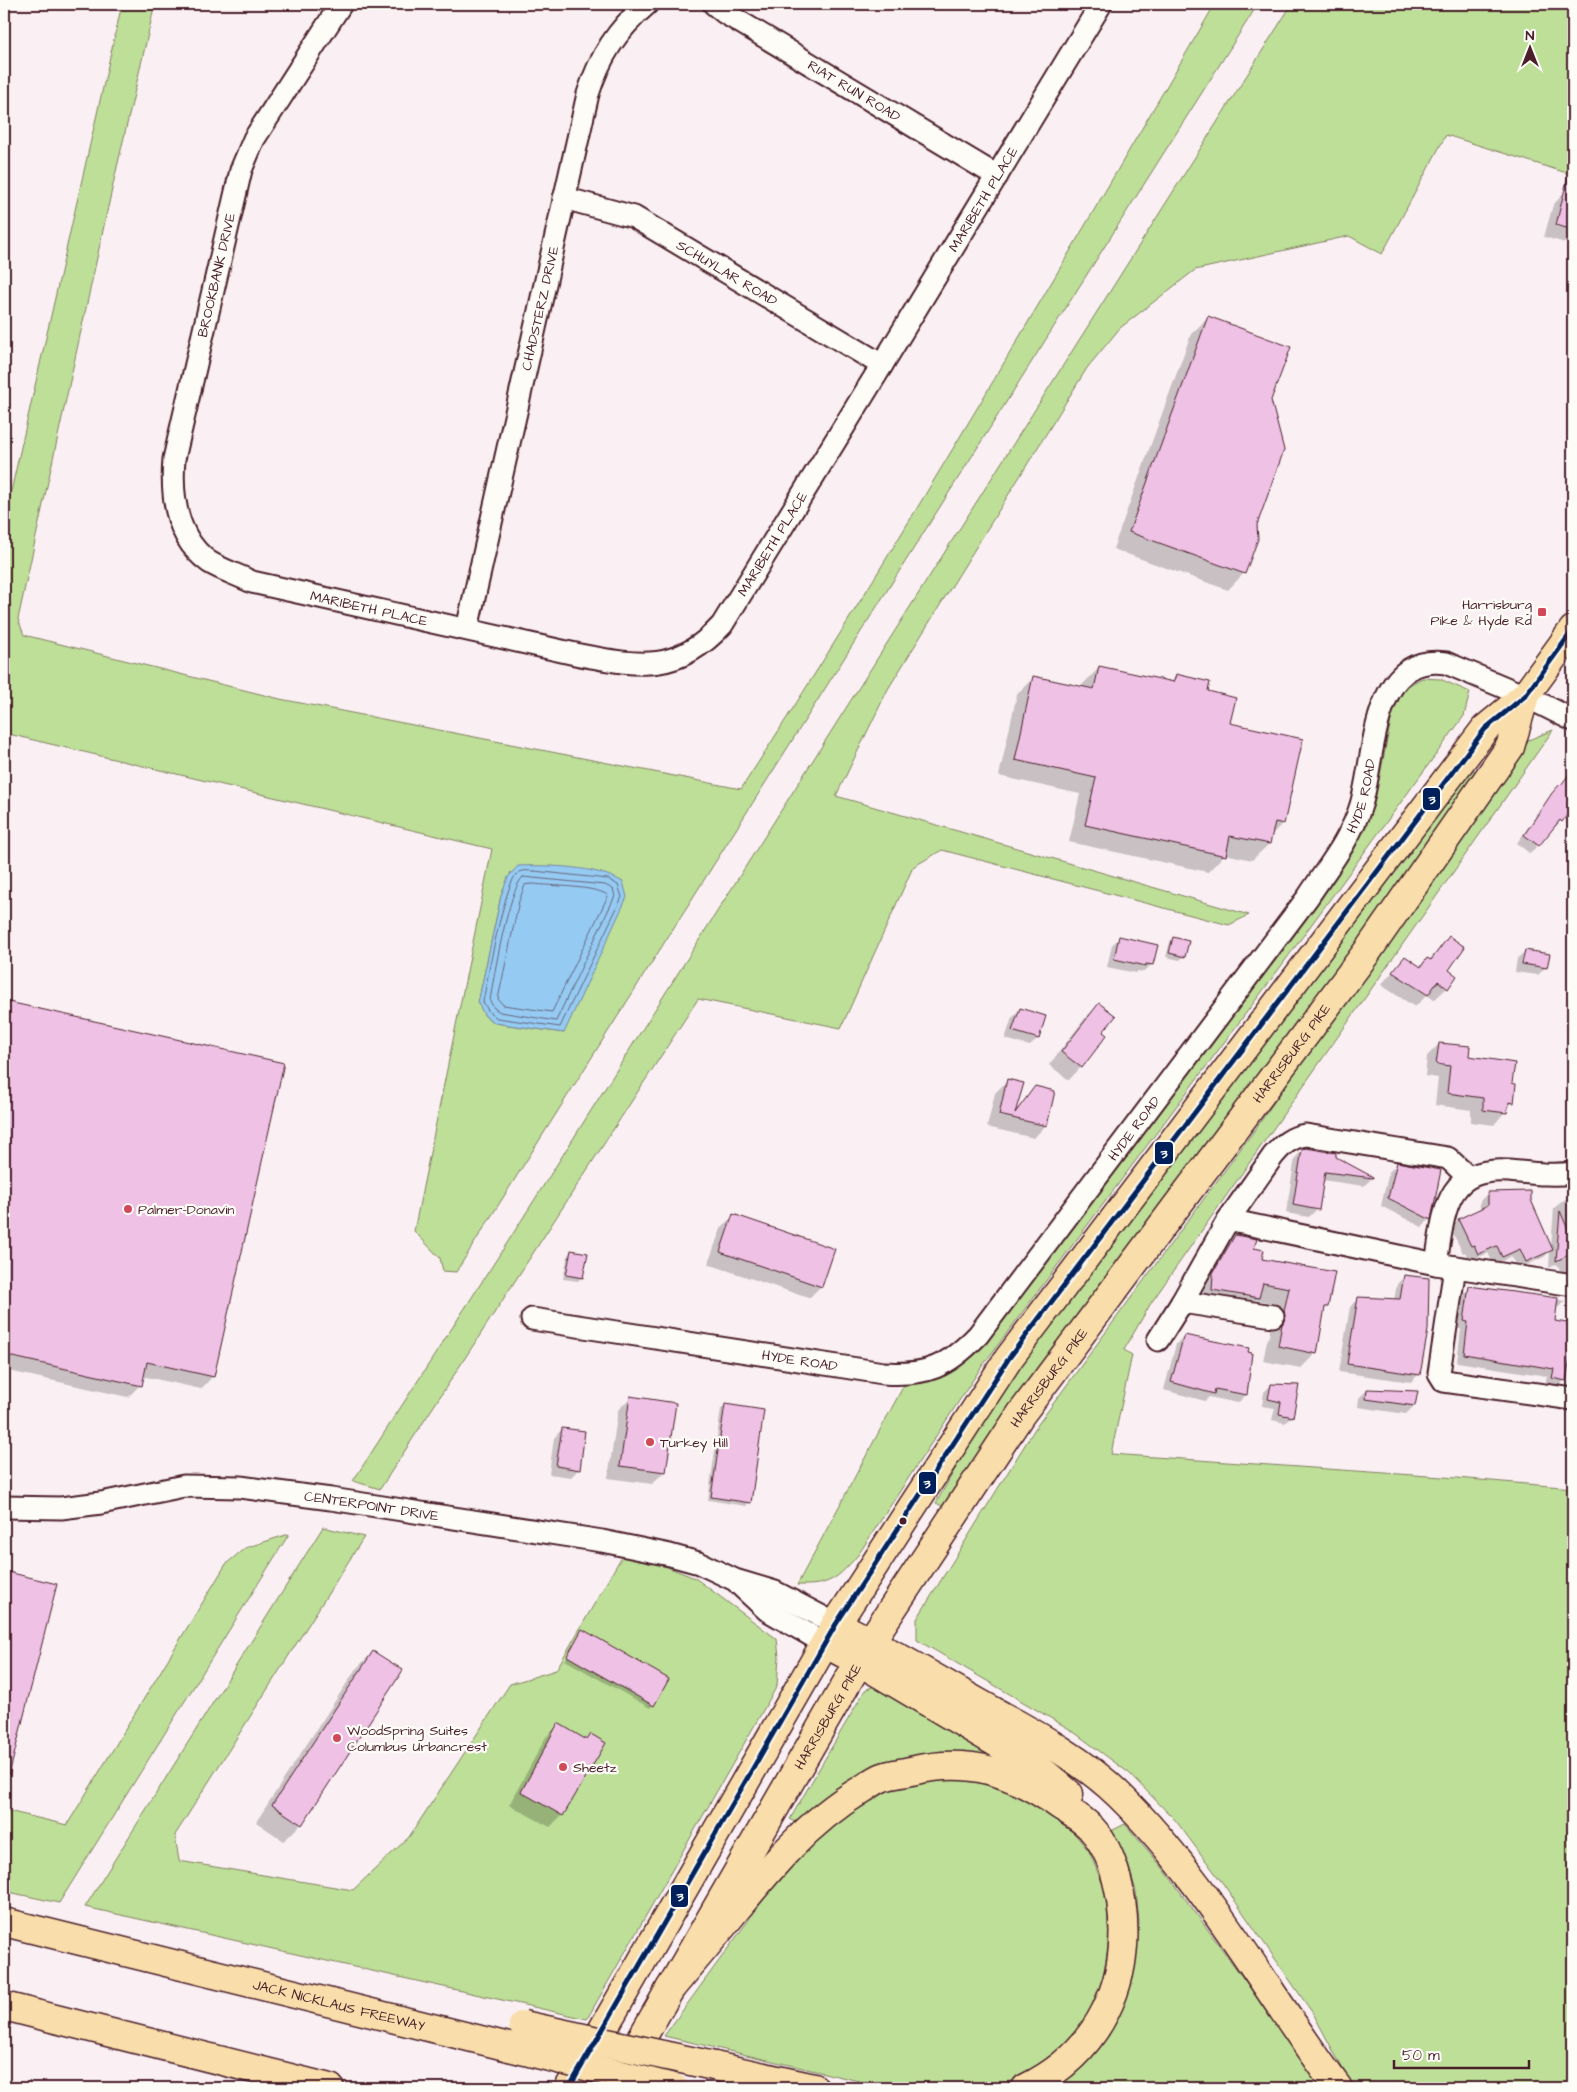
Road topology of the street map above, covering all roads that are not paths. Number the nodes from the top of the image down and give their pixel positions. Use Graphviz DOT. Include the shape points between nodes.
graph roads {
  1 [pos="341,4"];
  2 [pos="647,4"];
  3 [pos="714,4"];
  4 [pos="1100,4"];
  5 [pos="997,176"];
  6 [pos="564,198"];
  7 [pos="882,365"];
  8 [pos="209,562"];
  9 [pos="467,629"];
  10 [pos="1573,630"];
  11 [pos="1525,696"];
  12 [pos="1573,720"];
  13 [pos="1573,1173"];
  14 [pos="1468,1177"];
  15 [pos="1228,1220"];
  16 [pos="1446,1266"];
  17 [pos="1573,1285"];
  18 [pos="1182,1302"];
  19 [pos="1273,1316"];
  20 [pos="532,1319"];
  21 [pos="1158,1340"];
  22 [pos="1573,1398"];
  23 [pos="4,1507"];
  24 [pos="831,1634"];
  25 [pos="866,1652"];
  26 [pos="1091,1827"];
  27 [pos="4,1922"];
  28 [pos="670,1989"];
  29 [pos="4,2006"];
  30 [pos="516,2036"];
  31 [pos="330,2088"];
  32 [pos="569,2088"];
  33 [pos="613,2088"];
  34 [pos="674,2088"];
  35 [pos="814,2088"];
  36 [pos="1026,2088"];
  37 [pos="1338,2088"];
  1 -- 8 [label="street, BROOKBANK DRIVE" via="254,139 241,170 174,459 173,499 179,518 187,537"];
  2 -- 6 [label="street, CHADSTERZ DRIVE" via="626,24 596,68"];
  3 -- 5 [label="street, RIAT RUN ROAD"];
  4 -- 5 [label="street, MARIBETH PLACE"];
  5 -- 7 [label="street, MARIBETH PLACE"];
  6 -- 7 [label="street, SCHUYLAR ROAD" via="634,217"];
  6 -- 9 [label="street, CHADSTERZ DRIVE"];
  7 -- 9 [label="street, MARIBETH PLACE" via="722,625 701,645 670,660 648,665 580,655"];
  8 -- 9 [label="street, MARIBETH PLACE" via="252,582"];
  10 -- 11 [label="main road, HARRISBURG PIKE"];
  11 -- 12 [label="street, HYDE ROAD"];
  11 -- 20 [label="street, HYDE ROAD" via="1457,667 1435,662 1412,667 1394,682 1382,706 1361,805 1346,838 1308,897 978,1335 953,1359 927,1371 883,1373"];
  11 -- 24 [label="main road, HARRISBURG PIKE" via="1485,729 1009,1358"];
  11 -- 25 [label="main road, HARRISBURG PIKE" via="1510,747 1367,952 1021,1414"];
  13 -- 14 [label="street" via="1542,1175 1487,1170"];
  14 -- 15 [label="street" via="1448,1158 1306,1135 1295,1137 1273,1156"];
  14 -- 16 [label="street" via="1458,1184 1444,1214"];
  15 -- 16 [label="street"];
  15 -- 18 [label="street"];
  16 -- 17 [label="street"];
  16 -- 22 [label="street" via="1439,1373 1444,1381"];
  18 -- 19 [label="street"];
  18 -- 21 [label="street"];
  23 -- 24 [label="street, CENTERPOINT DRIVE" via="61,1508 184,1486 240,1487 341,1500 602,1541 699,1563 735,1580 767,1610"];
  24 -- 25 [label="main road"];
  24 -- 32 [label="main road, HARRISBURG PIKE"];
  25 -- 26 [label="main road" via="1036,1766 1067,1792"];
  25 -- 28 [label="main road, HARRISBURG PIKE"];
  25 -- 37 [label="main road" via="1043,1740 1081,1764 1118,1794 1166,1846"];
  26 -- 28 [label="main road" via="1038,1790 985,1768 927,1767 882,1778 826,1813 806,1831 765,1874"];
  26 -- 36 [label="main road" via="1118,1878 1123,1915 1123,1955 1115,1990 1099,2025 1075,2054 1046,2078"];
  27 -- 30 [label="main road, JACK NICKLAUS FREEWAY" via="466,2036"];
  28 -- 33 [label="main road, HARRISBURG PIKE"];
  29 -- 31 [label="main road"];
  30 -- 34 [label="main road, JACK NICKLAUS FREEWAY, bridge"];
  30 -- 35 [label="main road, bridge" via="714,2066"];
}
